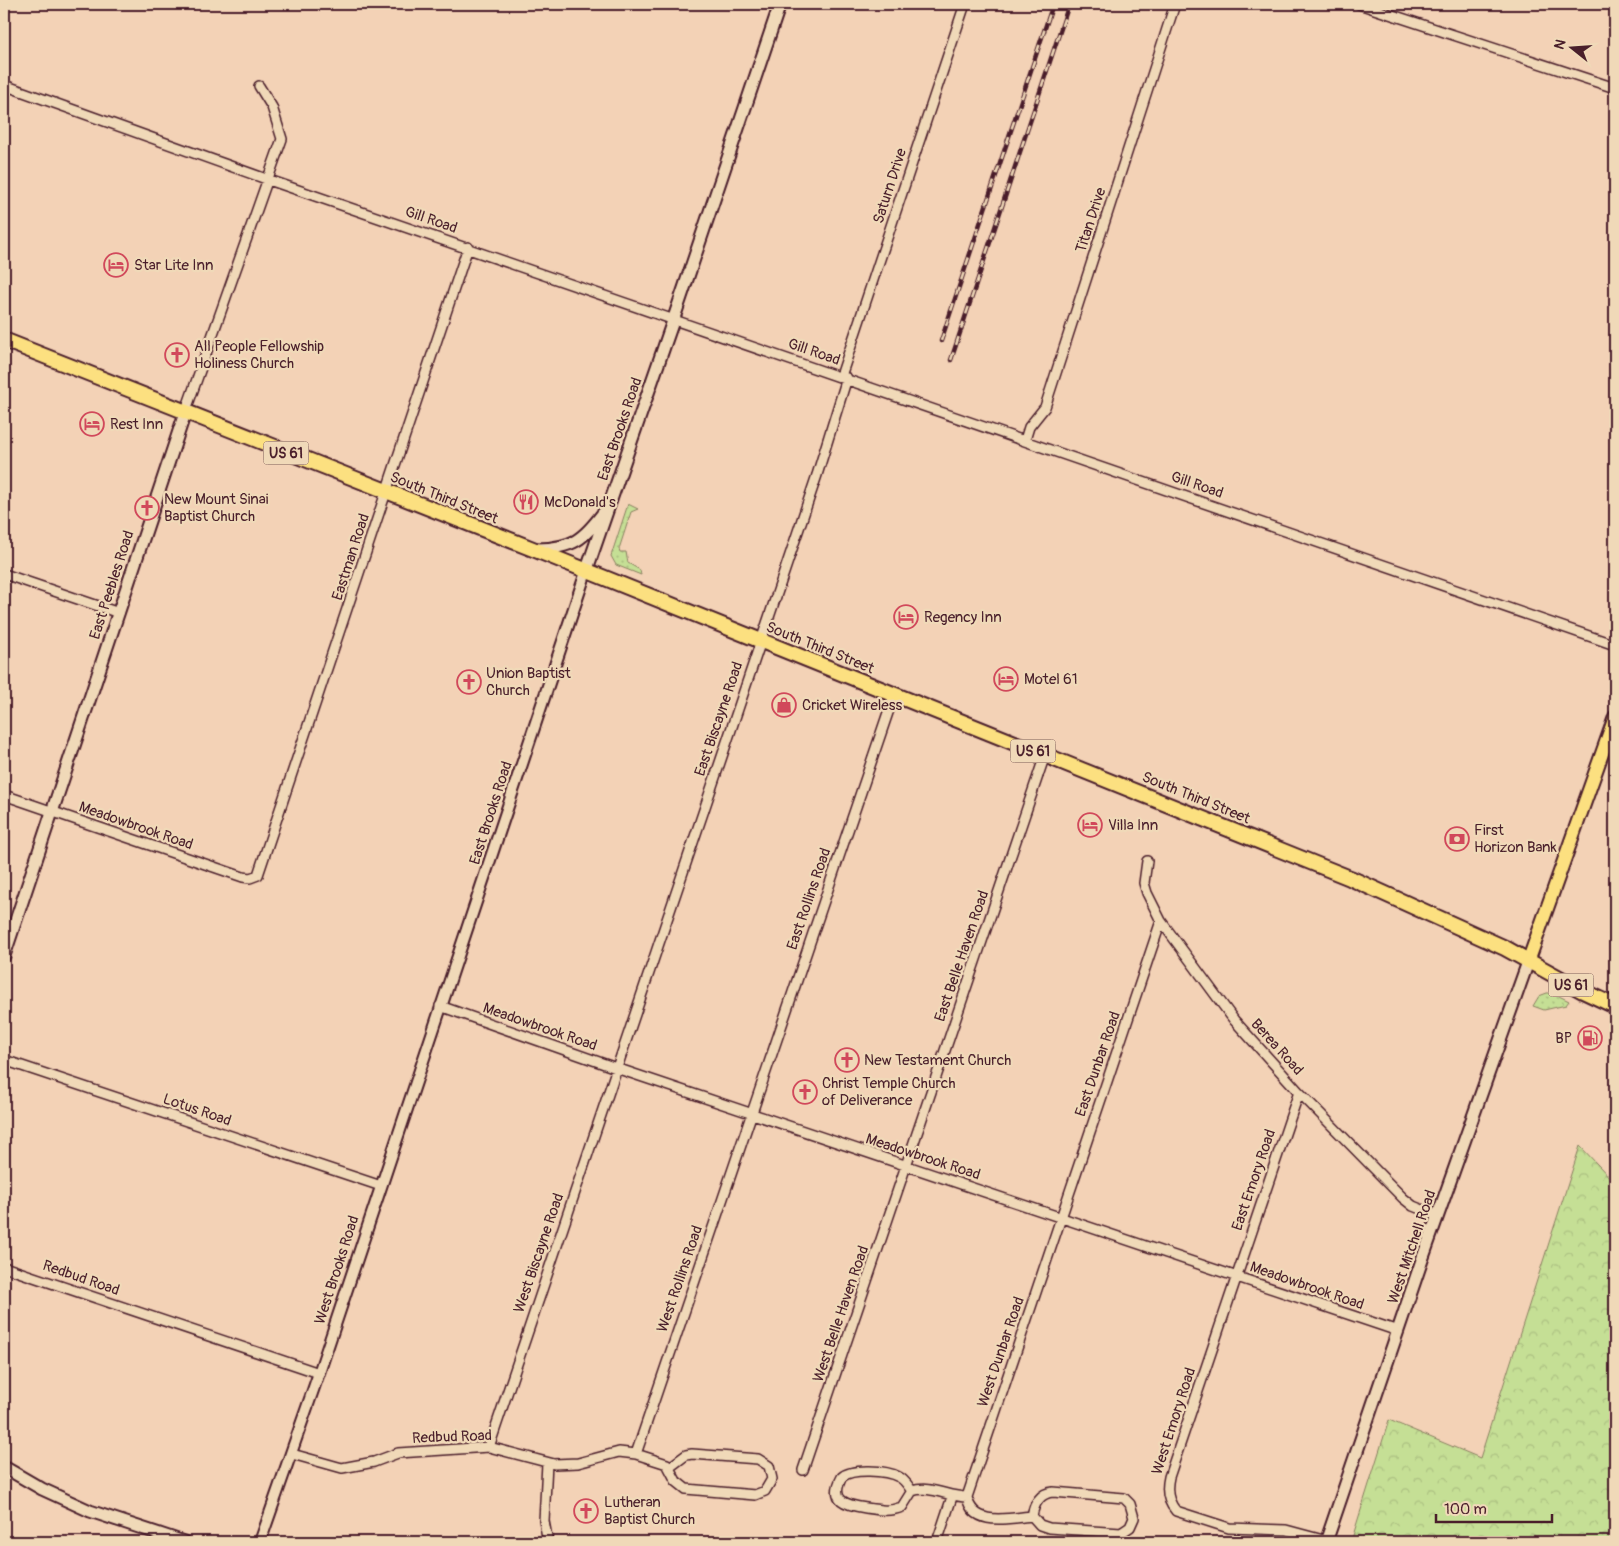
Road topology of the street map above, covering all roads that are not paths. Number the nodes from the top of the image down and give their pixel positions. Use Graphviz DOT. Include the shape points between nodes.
graph roads {
  1 [pos="780,4"];
  2 [pos="964,4"];
  3 [pos="1175,4"];
  4 [pos="1359,4"];
  5 [pos="4,85"];
  6 [pos="259,86"];
  7 [pos="1615,88"];
  8 [pos="269,180"];
  9 [pos="468,247"];
  10 [pos="674,318"];
  11 [pos="4,340"];
  12 [pos="844,377"];
  13 [pos="185,413"];
  14 [pos="1025,440"];
  15 [pos="386,493"];
  16 [pos="612,500"];
  17 [pos="533,550"];
  18 [pos="586,572"];
  19 [pos="4,574"];
  20 [pos="119,613"];
  21 [pos="760,642"];
  22 [pos="1615,645"];
  23 [pos="894,695"];
  24 [pos="1615,717"];
  25 [pos="1044,755"];
  26 [pos="4,795"];
  27 [pos="53,812"];
  28 [pos="1147,861"];
  29 [pos="258,875"];
  30 [pos="1161,921"];
  31 [pos="4,956"];
  32 [pos="1528,962"];
  33 [pos="440,1006"];
  34 [pos="1615,1006"];
  35 [pos="4,1060"];
  36 [pos="616,1068"];
  37 [pos="1299,1092"];
  38 [pos="751,1113"];
  39 [pos="906,1166"];
  40 [pos="381,1186"];
  41 [pos="1061,1216"];
  42 [pos="1438,1216"];
  43 [pos="4,1267"];
  44 [pos="1236,1277"];
  45 [pos="1398,1331"];
  46 [pos="319,1373"];
  47 [pos="489,1447"];
  48 [pos="292,1454"];
  49 [pos="636,1454"];
  50 [pos="547,1463"];
  51 [pos="4,1467"];
  52 [pos="670,1467"];
  53 [pos="803,1470"];
  54 [pos="912,1492"];
  55 [pos="967,1496"];
  56 [pos="952,1497"];
  57 [pos="1032,1516"];
  58 [pos="1327,1541"];
  59 [pos="184,1542"];
  60 [pos="260,1542"];
  61 [pos="548,1542"];
  62 [pos="937,1542"];
  1 -- 10 [label="main road, East Brooks Road"];
  2 -- 12 [label="street, Saturn Drive"];
  3 -- 14 [label="street, Titan Drive" via="1045,406 1029,428"];
  4 -- 7 [label="street"];
  5 -- 8 [label="street, Gill Road"];
  6 -- 8 [label="street, East Peebles Road" via="272,107 282,139"];
  8 -- 9 [label="street, Gill Road"];
  8 -- 13 [label="street, East Peebles Road"];
  9 -- 10 [label="street, Gill Road"];
  9 -- 15 [label="street, Eastman Road"];
  10 -- 12 [label="street, Gill Road"];
  10 -- 16 [label="main road, East Brooks Road"];
  11 -- 13 [label="highway, South Third Street / US 61"];
  12 -- 14 [label="street, Gill Road"];
  12 -- 21 [label="street, East Biscayne Road"];
  13 -- 15 [label="highway, South Third Street / US 61"];
  13 -- 20 [label="main road, East Peebles Road"];
  14 -- 22 [label="street, Gill Road"];
  15 -- 17 [label="highway, South Third Street / US 61"];
  15 -- 29 [label="street, Eastman Road"];
  16 -- 17 [label="main road" via="585,536 556,549"];
  16 -- 18 [label="main road, East Brooks Road"];
  17 -- 18 [label="highway, South Third Street / US 61"];
  18 -- 21 [label="highway, South Third Street / US 61"];
  18 -- 33 [label="street, East Brooks Road"];
  19 -- 20 [label="street"];
  20 -- 27 [label="main road, East Peebles Road"];
  21 -- 23 [label="highway, South Third Street / US 61"];
  21 -- 36 [label="street, East Biscayne Road"];
  23 -- 25 [label="highway, South Third Street / US 61"];
  23 -- 38 [label="street, East Rollins Road"];
  24 -- 32 [label="main road"];
  25 -- 32 [label="highway, South Third Street / US 61" via="1350,878 1505,948"];
  25 -- 39 [label="street, East Belle Haven Road"];
  26 -- 27 [label="street, Meadowbrook Road"];
  27 -- 29 [label="street, Meadowbrook Road" via="242,877"];
  27 -- 31 [label="main road, East Peebles Road"];
  28 -- 30 [label="street, Berea Road" via="1145,888"];
  30 -- 37 [label="street, Berea Road" via="1234,1020"];
  30 -- 41 [label="street, East Dunbar Road"];
  32 -- 34 [label="highway, South Third Street / US 61"];
  32 -- 42 [label="main road, West Mitchell Road"];
  33 -- 36 [label="street, Meadowbrook Road"];
  33 -- 40 [label="street, West Brooks Road"];
  35 -- 40 [label="street, Lotus Road"];
  36 -- 38 [label="street, Meadowbrook Road"];
  36 -- 47 [label="street, West Biscayne Road"];
  37 -- 42 [label="street, Berea Road" via="1403,1198 1413,1206"];
  37 -- 44 [label="street, East Emory Road"];
  38 -- 39 [label="street, Meadowbrook Road"];
  38 -- 49 [label="street, West Rollins Road"];
  39 -- 41 [label="street, Meadowbrook Road"];
  39 -- 53 [label="street, West Belle Haven Road"];
  40 -- 46 [label="street, West Brooks Road"];
  41 -- 44 [label="street, Meadowbrook Road"];
  41 -- 55 [label="street, West Dunbar Road"];
  42 -- 45 [label="main road, West Mitchell Road"];
  43 -- 46 [label="street, Redbud Road"];
  44 -- 45 [label="street, Meadowbrook Road"];
  44 -- 58 [label="street, West Emory Road" via="1169,1478 1168,1499 1176,1511 1223,1527 1286,1530"];
  45 -- 58 [label="main road, West Mitchell Road"];
  46 -- 48 [label="street, West Brooks Road"];
  47 -- 48 [label="street, Redbud Road" via="398,1453 342,1468"];
  47 -- 50 [label="street, Redbud Road"];
  48 -- 60 [label="street, West Brooks Road"];
  49 -- 50 [label="street, Redbud Road" via="619,1452 576,1463"];
  49 -- 52 [label="street, Redbud Road"];
  50 -- 61 [label="street" via="544,1521"];
  51 -- 59 [label="main road" via="90,1511"];
  52 -- 52 [label="street" via="678,1484 689,1490 755,1495 765,1491 772,1479 769,1466 758,1459 688,1454"];
  54 -- 54 [label="street" via="897,1476 855,1470 842,1477 837,1489 840,1500 845,1504 886,1510 902,1507"];
  54 -- 56 [label="street" via="930,1489"];
  55 -- 56 [label="street"];
  55 -- 57 [label="street" via="972,1510 986,1518 1000,1520"];
  56 -- 62 [label="street"];
  57 -- 57 [label="street" via="1046,1528 1118,1534 1130,1527 1134,1518 1130,1504 1124,1498 1053,1492 1044,1494 1037,1501"];
}
